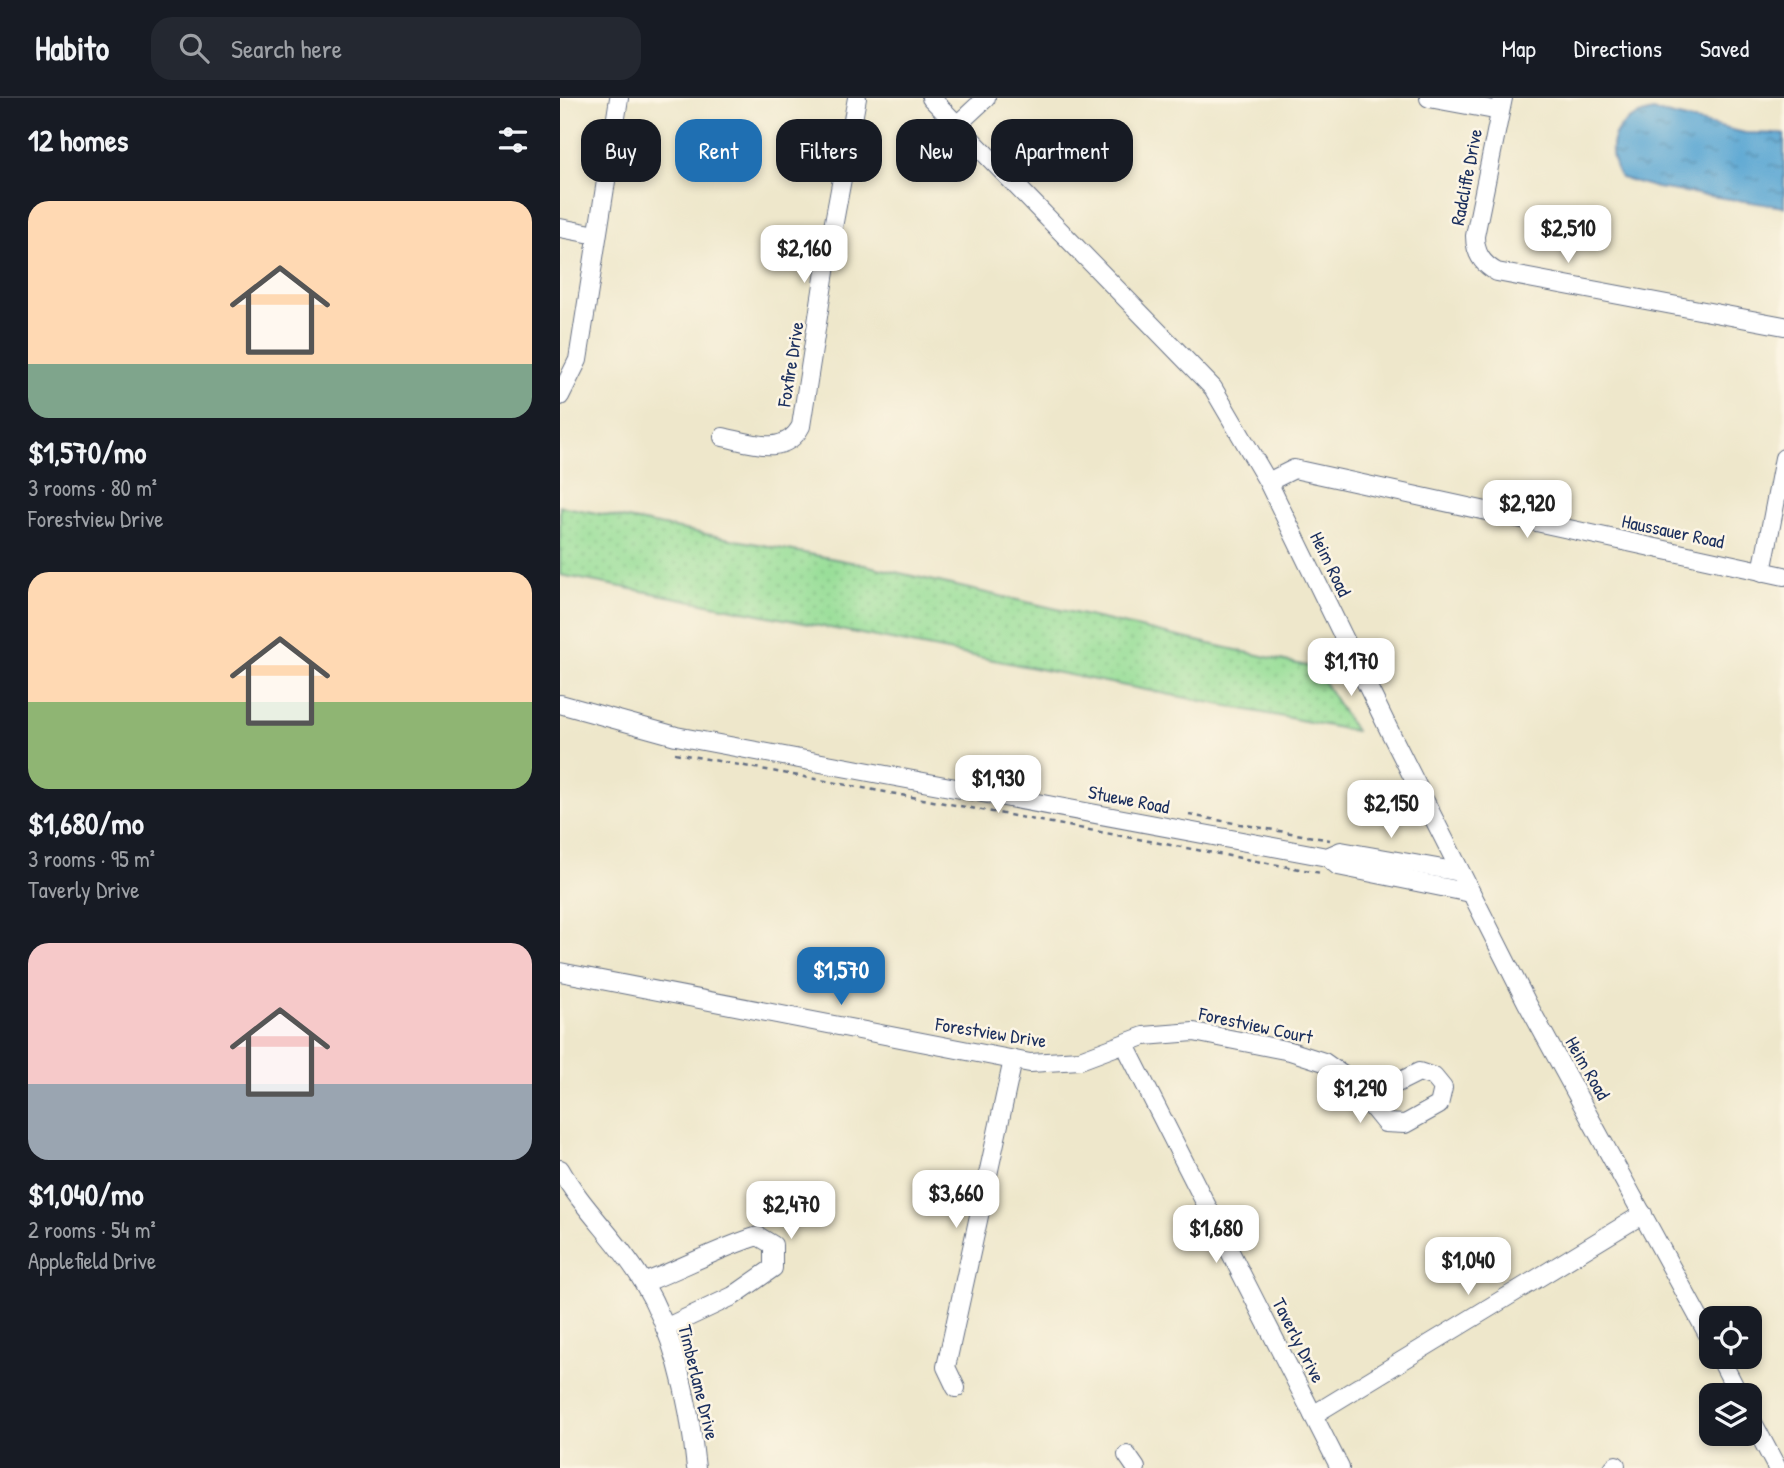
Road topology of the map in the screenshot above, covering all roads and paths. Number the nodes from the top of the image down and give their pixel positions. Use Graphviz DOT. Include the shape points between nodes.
graph roads {
  1 [pos="619,98"];
  2 [pos="857,98"];
  3 [pos="931,98"];
  4 [pos="986,98"];
  5 [pos="1429,98"];
  6 [pos="1502,104"];
  7 [pos="951,119"];
  8 [pos="963,119"];
  9 [pos="977,146"];
  10 [pos="560,228"];
  11 [pos="597,235"];
  12 [pos="1784,326"];
  13 [pos="560,396"];
  14 [pos="723,437"];
  15 [pos="1784,458"];
  16 [pos="1268,482"];
  17 [pos="1762,572"];
  18 [pos="1784,576"];
  19 [pos="560,704"];
  20 [pos="675,744"];
  21 [pos="1328,866"];
  22 [pos="1460,872"];
  23 [pos="1471,893"];
  24 [pos="560,972"];
  25 [pos="1125,1045"];
  26 [pos="1013,1060"];
  27 [pos="1367,1098"];
  28 [pos="560,1169"];
  29 [pos="1643,1214"];
  30 [pos="644,1283"];
  31 [pos="1699,1318"];
  32 [pos="665,1328"];
  33 [pos="956,1388"];
  34 [pos="1313,1415"];
  35 [pos="1762,1440"];
  36 [pos="696,1468"];
  37 [pos="1340,1468"];
  38 [pos="1777,1468"];
  1 -- 11 [label="street"];
  2 -- 14 [label="street, Foxfire Drive" via="801,426 781,445"];
  3 -- 7 [label="street, Heim Road"];
  4 -- 8 [label="street"];
  5 -- 6 [label="street"];
  6 -- 12 [label="street, Radcliffe Drive" via="1475,236 1482,267"];
  9 -- 16 [label="street, Heim Road" via="1213,388"];
  10 -- 11 [label="street"];
  11 -- 13 [label="street" via="578,360"];
  15 -- 17 [label="street"];
  16 -- 17 [label="street, Haussauer Road" via="1294,469"];
  16 -- 22 [label="street, Heim Road"];
  17 -- 18 [label="street, Haussauer Road"];
  19 -- 20 [label="street, Stuewe Road"];
  20 -- 21 [label="street, Stuewe Road"];
  20 -- 21 [label="path"];
  21 -- 22 [label="street, Stuewe Road" via="1341,852"];
  21 -- 23 [label="street, Stuewe Road"];
  22 -- 23 [label="street, Heim Road"];
  23 -- 29 [label="street, Heim Road"];
  24 -- 26 [label="street, Forestview Drive"];
  25 -- 26 [label="street, Forestview Drive" via="1080,1060"];
  25 -- 27 [label="street, Forestview Court" via="1144,1036 1194,1032 1290,1051 1338,1070"];
  25 -- 34 [label="street, Taverly Drive"];
  26 -- 33 [label="street" via="946,1367"];
  28 -- 30 [label="street, Timberlane Drive"];
  29 -- 31 [label="street, Heim Road"];
  29 -- 34 [label="street"];
  30 -- 32 [label="street, Timberlane Drive"];
  30 -- 32 [label="street" via="758,1236 773,1245 773,1268 755,1282"];
  32 -- 36 [label="street, Timberlane Drive" via="687,1404"];
  34 -- 37 [label="street, Taverly Drive"];
  35 -- 38 [label="street"];
}
